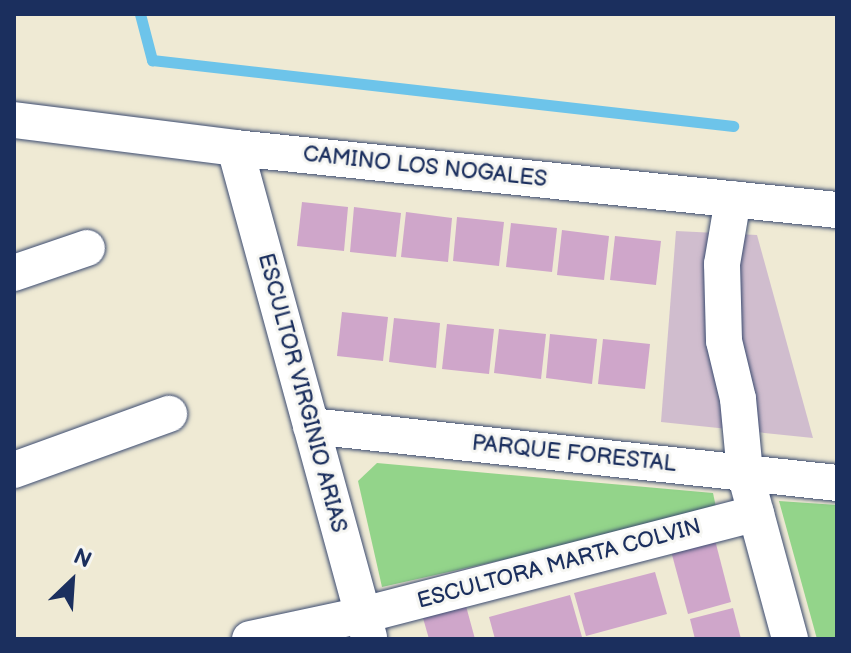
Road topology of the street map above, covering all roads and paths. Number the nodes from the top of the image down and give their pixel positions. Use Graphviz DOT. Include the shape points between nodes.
graph roads {
  1 [pos="14,120"];
  2 [pos="235,148"];
  3 [pos="733,199"];
  4 [pos="837,210"];
  5 [pos="87,248"];
  6 [pos="14,273"];
  7 [pos="169,414"];
  8 [pos="311,426"];
  9 [pos="14,470"];
  10 [pos="745,473"];
  11 [pos="837,483"];
  12 [pos="756,513"];
  13 [pos="366,627"];
  14 [pos="250,639"];
  15 [pos="790,639"];
  1 -- 2 [label="street, CAMINO LOS NOGALES"];
  2 -- 3 [label="street, CAMINO LOS NOGALES"];
  2 -- 8 [label="street, ESCULTOR VIRGINIO ARIAS"];
  3 -- 4 [label="street, CAMINO LOS NOGALES"];
  3 -- 10 [label="street" via="721,302"];
  5 -- 6 [label="street"];
  7 -- 9 [label="street"];
  8 -- 10 [label="street, PARQUE FORESTAL"];
  8 -- 13 [label="street, ESCULTOR VIRGINIO ARIAS"];
  10 -- 11 [label="street, PARQUE FORESTAL"];
  10 -- 12 [label="street"];
  12 -- 13 [label="street, ESCULTORA MARTA COLVIN"];
  12 -- 15 [label="street"];
  13 -- 14 [label="street, ESCULTORA MARTA COLVIN"];
}
